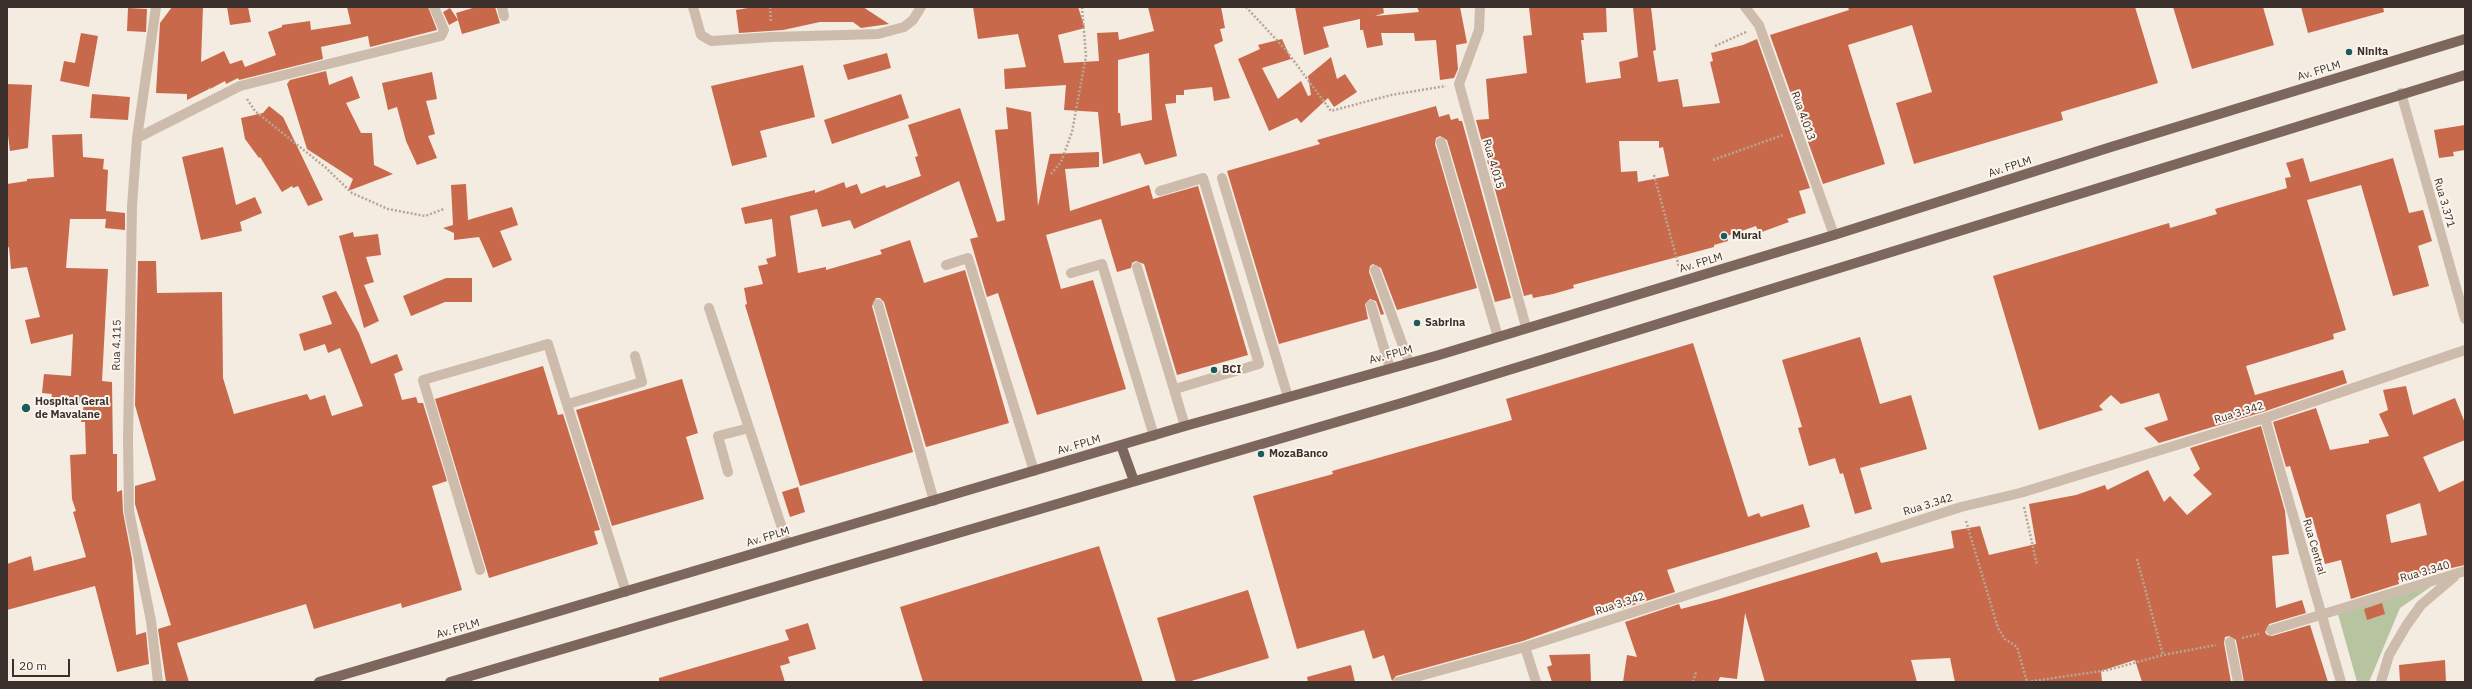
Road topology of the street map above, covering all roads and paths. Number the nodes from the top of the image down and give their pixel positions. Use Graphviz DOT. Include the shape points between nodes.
graph roads {
  1 [pos="156,7"];
  2 [pos="434,7"];
  3 [pos="693,7"];
  4 [pos="921,7"];
  5 [pos="1082,7"];
  6 [pos="1246,7"];
  7 [pos="1480,7"];
  8 [pos="1745,7"];
  9 [pos="1759,25"];
  10 [pos="2465,39"];
  11 [pos="1715,46"];
  12 [pos="2465,75"];
  13 [pos="1458,84"];
  14 [pos="240,86"];
  15 [pos="2401,94"];
  16 [pos="1795,131"];
  17 [pos="137,138"];
  18 [pos="1441,142"];
  19 [pos="1713,160"];
  20 [pos="1051,174"];
  21 [pos="1654,175"];
  22 [pos="1222,178"];
  23 [pos="1160,191"];
  24 [pos="444,209"];
  25 [pos="1834,235"];
  26 [pos="946,265"];
  27 [pos="1137,267"];
  28 [pos="1375,270"];
  29 [pos="1071,273"];
  30 [pos="1683,281"];
  31 [pos="878,304"];
  32 [pos="1371,305"];
  33 [pos="709,308"];
  34 [pos="2465,319"];
  35 [pos="1526,328"];
  36 [pos="1498,337"];
  37 [pos="2465,350"];
  38 [pos="635,356"];
  39 [pos="1410,362"];
  40 [pos="1390,368"];
  41 [pos="1175,389"];
  42 [pos="1288,397"];
  43 [pos="568,404"];
  44 [pos="2264,418"];
  45 [pos="1185,426"];
  46 [pos="749,428"];
  47 [pos="1154,436"];
  48 [pos="1121,445"];
  49 [pos="1034,471"];
  50 [pos="728,472"];
  51 [pos="1134,481"];
  52 [pos="2020,493"];
  53 [pos="934,502"];
  54 [pos="1962,507"];
  55 [pos="788,544"];
  56 [pos="2137,559"];
  57 [pos="2037,565"];
  58 [pos="480,570"];
  59 [pos="2461,572"];
  60 [pos="626,592"];
  61 [pos="2320,614"];
  62 [pos="2271,630"];
  63 [pos="2230,642"];
  64 [pos="1525,648"];
  65 [pos="2163,655"];
  66 [pos="1696,672"];
  67 [pos="158,682"];
  68 [pos="319,682"];
  69 [pos="450,682"];
  70 [pos="1398,682"];
  71 [pos="1536,682"];
  72 [pos="1693,682"];
  73 [pos="2027,682"];
  74 [pos="2238,682"];
  75 [pos="2341,682"];
  76 [pos="2381,682"];
  1 -- 17 [label="street, Rua 4.115"];
  2 -- 14 [label="street" via="444,30 441,36"];
  3 -- 4 [label="street" via="701,35 711,42 772,37 878,34 904,27 913,20"];
  5 -- 20 [label="path" via="1086,56 1072,132 1061,162"];
  6 -- 13 [label="path" via="1285,49 1331,112 1391,95"];
  7 -- 13 [label="street" via="1479,30"];
  8 -- 9 [label="street, Rua 4.013"];
  9 -- 11 [label="path"];
  9 -- 16 [label="street, Rua 4.013"];
  10 -- 25 [label="main road, Av. FPLM"];
  12 -- 15 [label="main road"];
  13 -- 35 [label="street, Rua 4.015"];
  14 -- 17 [label="street"];
  14 -- 24 [label="path" via="255,112 325,167 352,193 388,209 418,215 425,216"];
  15 -- 34 [label="street, Rua 3.371"];
  15 -- 51 [label="main road" via="1856,265"];
  16 -- 19 [label="path"];
  16 -- 25 [label="street, Rua 4.013"];
  17 -- 67 [label="street, Rua 4.115" via="129,309 129,511 151,622"];
  18 -- 36 [label="street"];
  21 -- 30 [label="path"];
  22 -- 42 [label="street"];
  23 -- 41 [label="street" via="1203,178 1258,364"];
  25 -- 30 [label="main road, Av. FPLM"];
  26 -- 49 [label="street" via="968,258"];
  27 -- 41 [label="street"];
  28 -- 39 [label="street"];
  29 -- 47 [label="street" via="1102,264"];
  30 -- 35 [label="main road, Av. FPLM"];
  31 -- 53 [label="street"];
  32 -- 40 [label="street"];
  33 -- 46 [label="street"];
  35 -- 36 [label="main road, Av. FPLM"];
  36 -- 39 [label="main road, Av. FPLM"];
  37 -- 44 [label="street, Rua 3.342"];
  38 -- 43 [label="street" via="642,382"];
  39 -- 40 [label="main road, Av. FPLM"];
  40 -- 42 [label="main road, Av. FPLM"];
  41 -- 45 [label="street"];
  42 -- 45 [label="main road, Av. FPLM"];
  43 -- 58 [label="street" via="548,344 423,380"];
  43 -- 60 [label="street"];
  44 -- 52 [label="street, Rua 3.342"];
  44 -- 61 [label="street, Rua Central"];
  45 -- 47 [label="main road, Av. FPLM"];
  46 -- 50 [label="street" via="718,436"];
  46 -- 55 [label="street"];
  47 -- 48 [label="main road, Av. FPLM"];
  48 -- 49 [label="main road, Av. FPLM"];
  48 -- 51 [label="main road"];
  49 -- 53 [label="main road, Av. FPLM"];
  51 -- 69 [label="main road"];
  52 -- 54 [label="street, Rua 3.342"];
  52 -- 57 [label="path"];
  53 -- 55 [label="main road, Av. FPLM"];
  54 -- 64 [label="street, Rua 3.342"];
  54 -- 73 [label="path" via="1998,628 2017,648"];
  55 -- 60 [label="main road, Av. FPLM"];
  56 -- 65 [label="path"];
  59 -- 61 [label="street, Rua 3.340"];
  59 -- 76 [label="street, Rua 3.340" via="2421,605 2389,655"];
  60 -- 68 [label="main road, Av. FPLM"];
  61 -- 62 [label="street, Rua 3.340"];
  61 -- 75 [label="street, Rua Central"];
  62 -- 63 [label="path"];
  63 -- 65 [label="path"];
  63 -- 74 [label="street"];
  64 -- 70 [label="street, Rua 3.342"];
  64 -- 71 [label="street"];
  65 -- 73 [label="path" via="2108,670"];
  66 -- 72 [label="path"];
}
